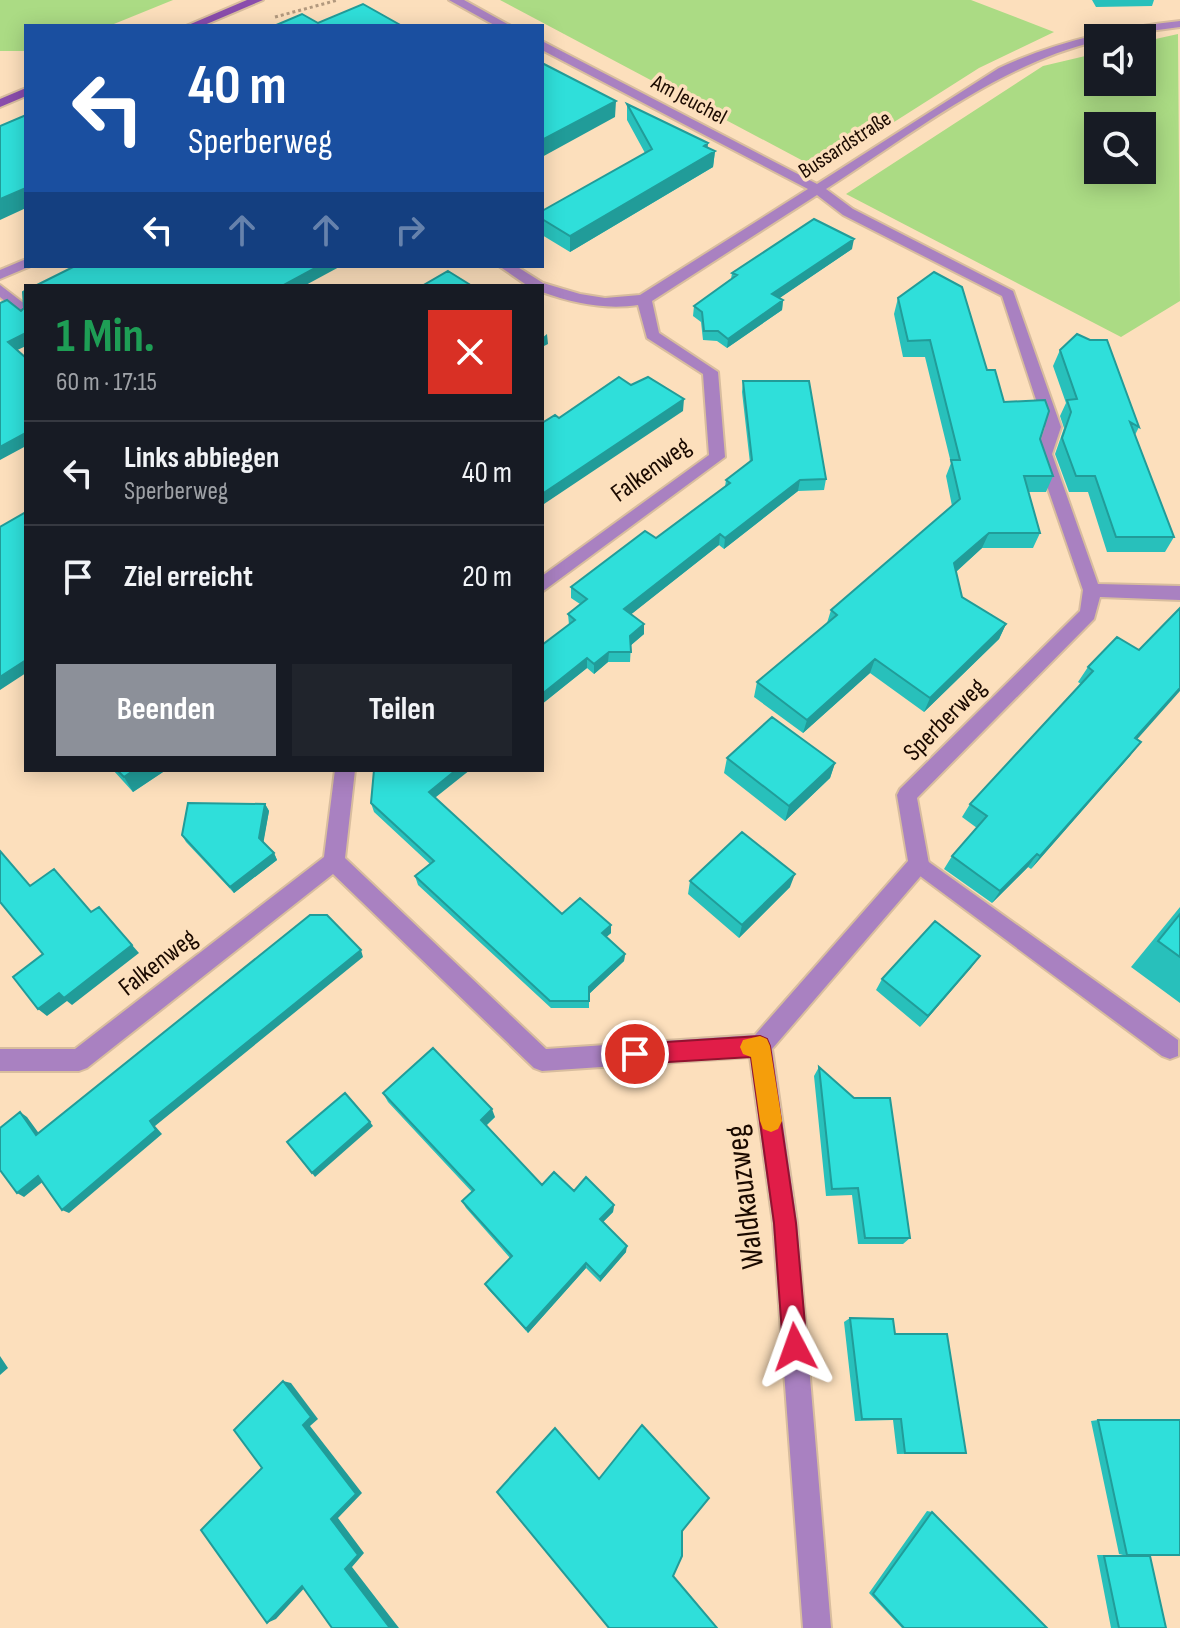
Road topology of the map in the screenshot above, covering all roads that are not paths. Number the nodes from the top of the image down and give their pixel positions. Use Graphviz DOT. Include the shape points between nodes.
graph roads {
  1 [pos="257,0"];
  2 [pos="455,0"];
  3 [pos="197,24"];
  4 [pos="501,24"];
  5 [pos="1180,24"];
  6 [pos="544,46"];
  7 [pos="24,93"];
  8 [pos="0,103"];
  9 [pos="817,189"];
  10 [pos="24,264"];
  11 [pos="509,268"];
  12 [pos="0,275"];
  13 [pos="535,284"];
  14 [pos="544,288"];
  15 [pos="0,289"];
  16 [pos="644,299"];
  17 [pos="24,311"];
  18 [pos="544,584"];
  19 [pos="1092,590"];
  20 [pos="1180,593"];
  21 [pos="345,772"];
  22 [pos="334,861"];
  23 [pos="919,864"];
  24 [pos="760,1046"];
  25 [pos="1170,1048"];
  26 [pos="0,1060"];
  27 [pos="817,1628"];
  1 -- 3 [label="main road"];
  2 -- 4 [label="street"];
  5 -- 9 [label="street, Bussardstraße" via="1091,37 1026,60"];
  6 -- 9 [label="street, Am Jeuchel"];
  7 -- 8 [label="main road"];
  9 -- 16 [label="street, Bussardstraße"];
  9 -- 19 [label="street" via="848,212 1008,294 1053,427 1044,454"];
  10 -- 12 [label="street"];
  11 -- 13 [label="street, Bussardstraße"];
  14 -- 16 [label="street, Bussardstraße" via="609,304"];
  15 -- 17 [label="street"];
  16 -- 18 [label="street, Falkenweg" via="652,335 710,372 717,457"];
  19 -- 20 [label="street"];
  19 -- 23 [label="street, Sperberweg" via="1088,614 907,795"];
  21 -- 22 [label="street"];
  22 -- 24 [label="street" via="542,1060"];
  22 -- 26 [label="street, Falkenweg" via="79,1060"];
  23 -- 24 [label="street"];
  23 -- 25 [label="street"];
  24 -- 27 [label="street, Waldkauzweg" via="785,1223"];
}
